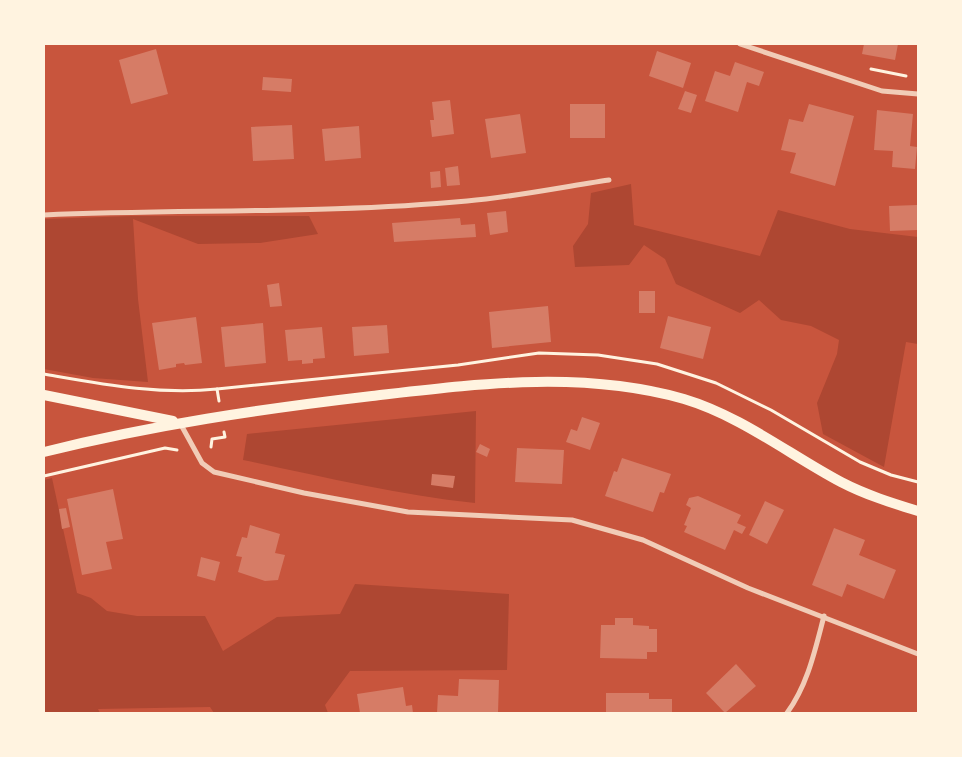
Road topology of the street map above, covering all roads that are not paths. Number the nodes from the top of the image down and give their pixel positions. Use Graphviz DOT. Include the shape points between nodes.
graph roads {
  1 [pos="740,44"];
  2 [pos="918,94"];
  3 [pos="609,180"];
  4 [pos="44,215"];
  5 [pos="44,395"];
  6 [pos="179,422"];
  7 [pos="44,452"];
  8 [pos="918,511"];
  9 [pos="824,616"];
  10 [pos="918,654"];
  11 [pos="787,713"];
  1 -- 2 [label="street" via="882,91"];
  3 -- 4 [label="street" via="448,202 320,210 151,210"];
  5 -- 6 [label="main road"];
  6 -- 7 [label="main road"];
  6 -- 8 [label="main road" via="416,391 554,381 618,384 687,400 723,415 842,483"];
  6 -- 9 [label="street" via="202,463 214,472 408,512 572,520 643,540 748,588"];
  9 -- 10 [label="street"];
  9 -- 11 [label="street" via="809,674"];
}
